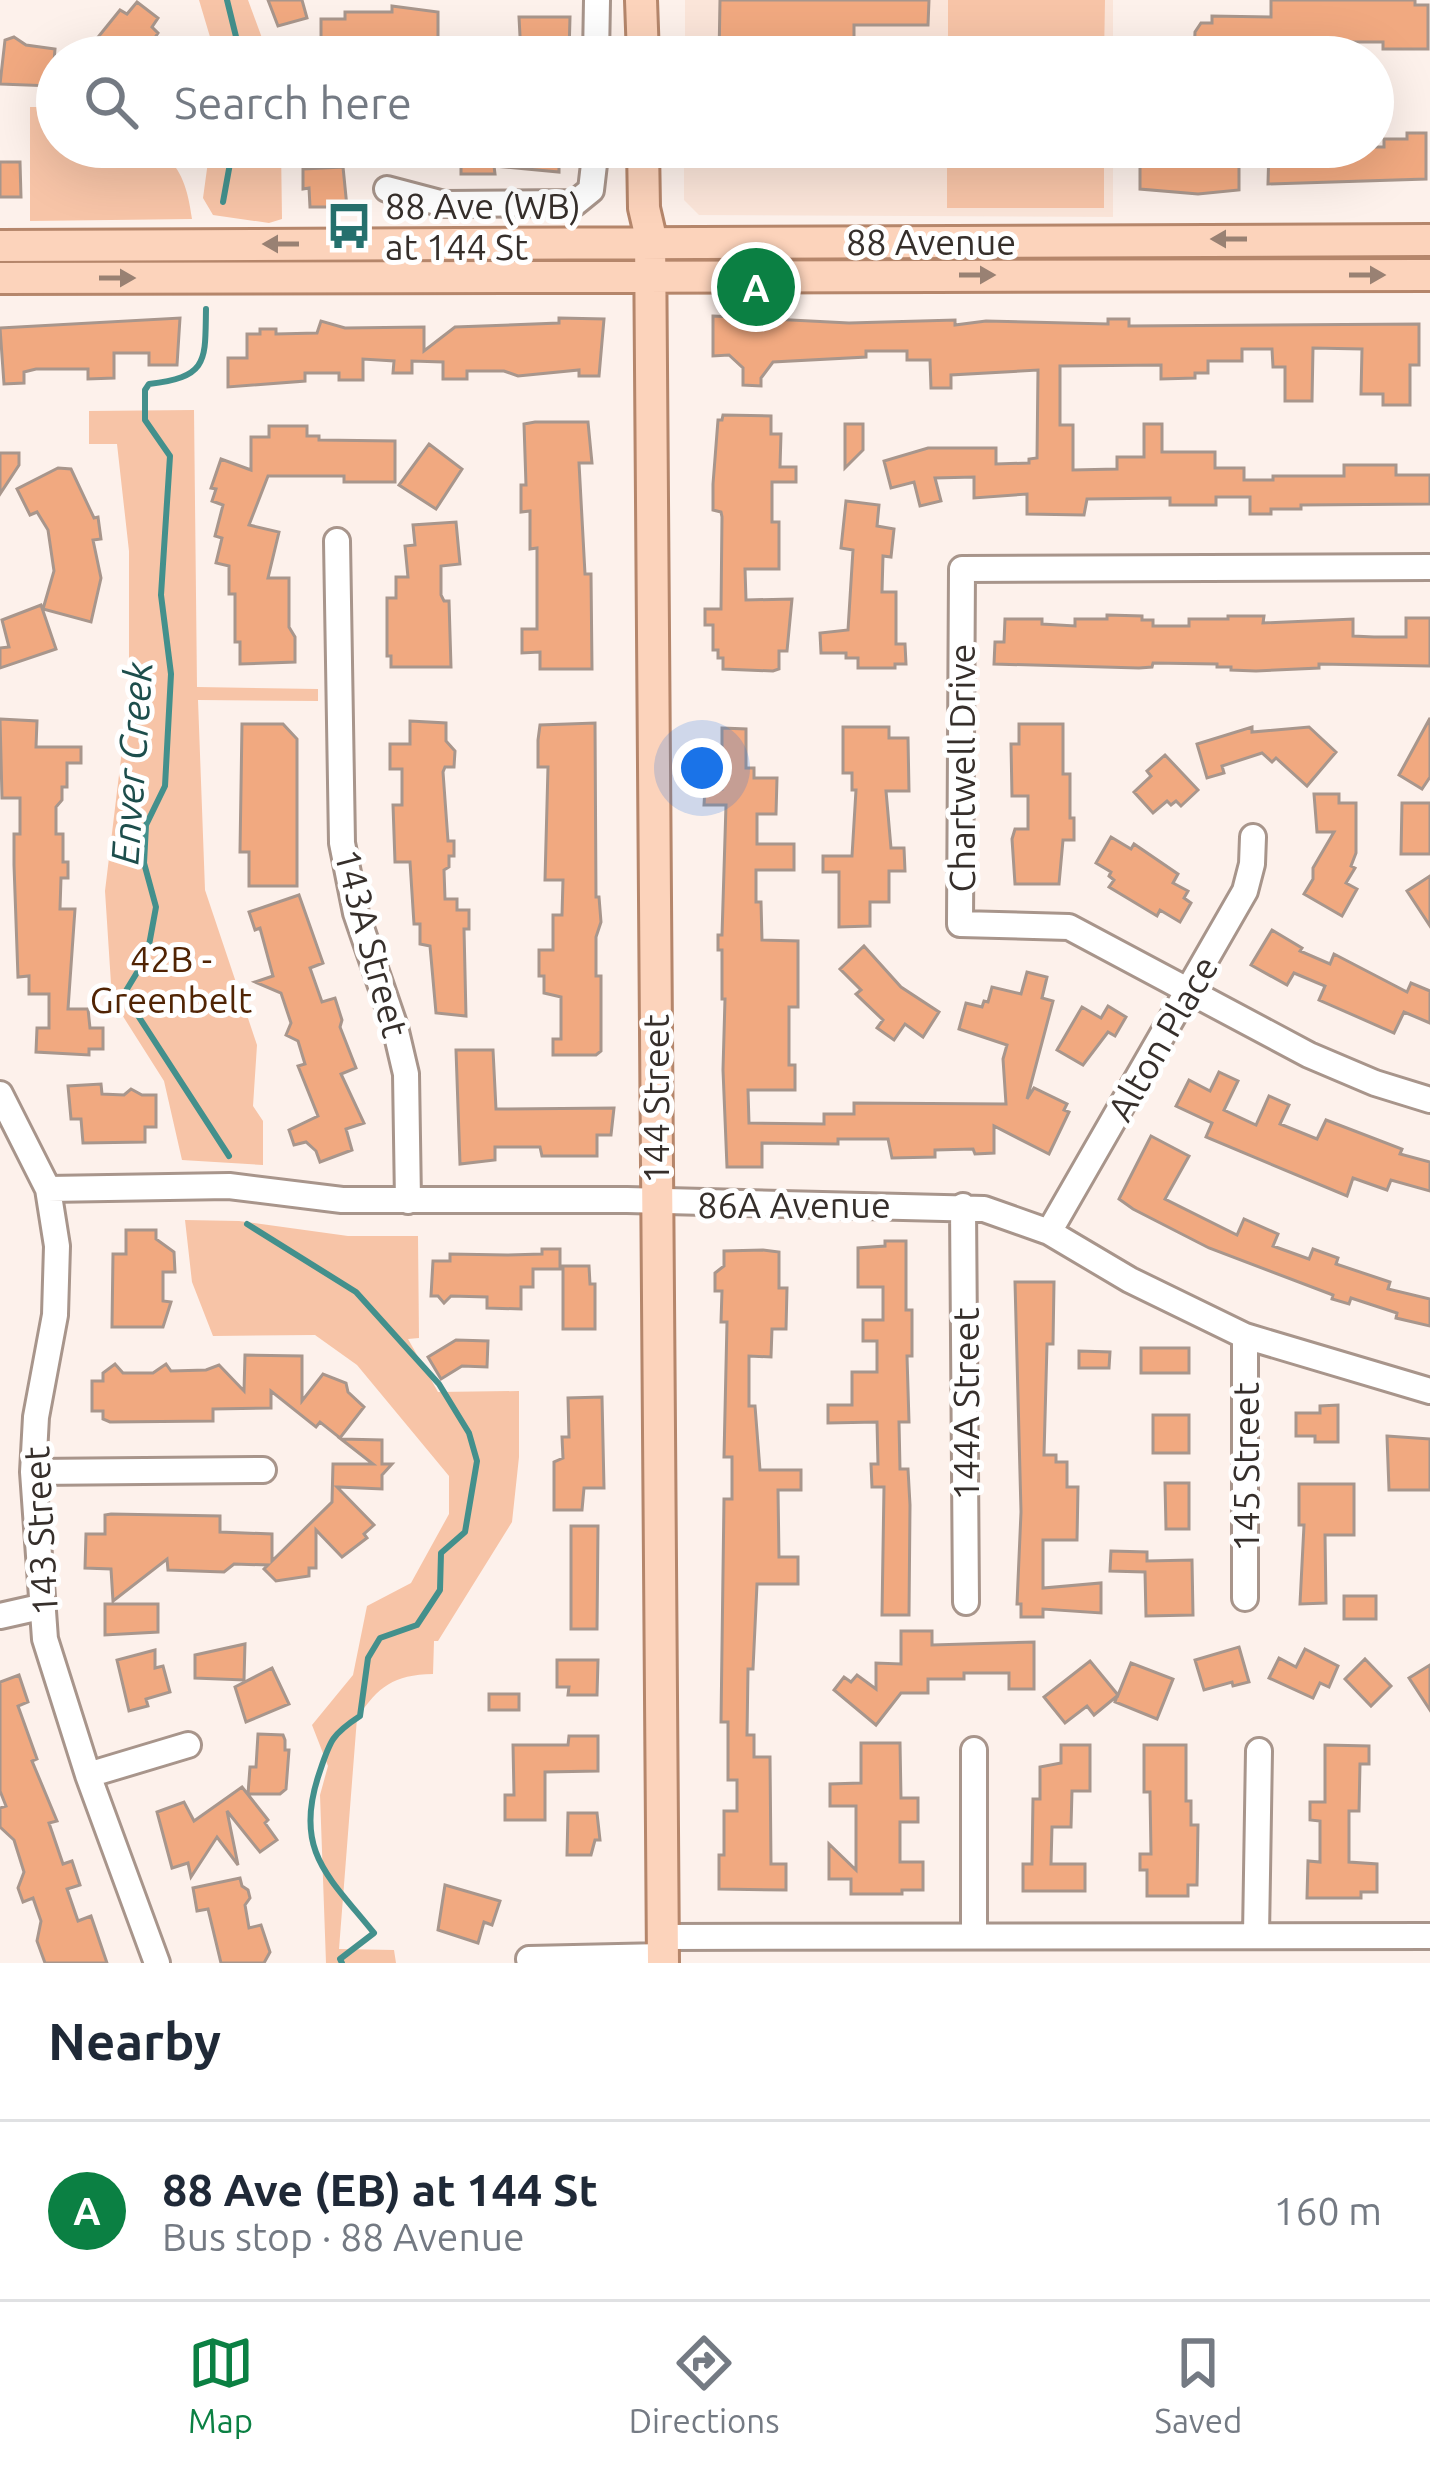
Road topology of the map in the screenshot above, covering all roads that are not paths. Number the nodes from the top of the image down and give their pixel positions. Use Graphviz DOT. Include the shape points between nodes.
graph roads {
  1 [pos="597,0"];
  2 [pos="641,0"];
  3 [pos="658,0"];
  4 [pos="596,36"];
  5 [pos="642,36"];
  6 [pos="658,36"];
  7 [pos="594,168"];
  8 [pos="643,168"];
  9 [pos="658,168"];
  10 [pos="387,189"];
  11 [pos="650,238"];
  12 [pos="1430,240"];
  13 [pos="0,246"];
  14 [pos="650,274"];
  15 [pos="1430,275"];
  16 [pos="0,278"];
  17 [pos="337,541"];
  18 [pos="1430,567"];
  19 [pos="1253,837"];
  20 [pos="1190,992"];
  21 [pos="0,1094"];
  22 [pos="1430,1100"];
  23 [pos="48,1190"];
  24 [pos="408,1201"];
  25 [pos="656,1202"];
  26 [pos="963,1206"];
  27 [pos="1049,1232"];
  28 [pos="1245,1336"];
  29 [pos="1430,1391"];
  30 [pos="263,1470"];
  31 [pos="33,1472"];
  32 [pos="1245,1598"];
  33 [pos="966,1602"];
  34 [pos="40,1607"];
  35 [pos="0,1616"];
  36 [pos="188,1745"];
  37 [pos="974,1750"];
  38 [pos="1259,1751"];
  39 [pos="88,1775"];
  40 [pos="1256,1935"];
  41 [pos="974,1936"];
  42 [pos="1430,1936"];
  43 [pos="663,1952"];
  44 [pos="529,1959"];
  45 [pos="157,1963"];
  1 -- 4 [label="street"];
  2 -- 5 [label="main road"];
  3 -- 6 [label="main road"];
  7 -- 10 [label="street" via="591,190 575,203 444,203"];
  8 -- 11 [label="main road, 144 Street"];
  9 -- 11 [label="main road, 144 Street"];
  12 -- 11 [label="main road, 88 Avenue, one-way"];
  11 -- 13 [label="main road, 88 Avenue, one-way"];
  11 -- 14 [label="main road, 144 Street"];
  14 -- 15 [label="main road, 88 Avenue, one-way"];
  16 -- 14 [label="main road, 88 Avenue, one-way"];
  14 -- 25 [label="main road, 144 Street"];
  17 -- 24 [label="street, 143A Street" via="342,843 406,1074"];
  18 -- 20 [label="street, Chartwell Drive" via="962,568 960,924 1070,927"];
  19 -- 20 [label="street, Alton Place" via="1245,891"];
  20 -- 22 [label="street, Chartwell Drive" via="1325,1062"];
  20 -- 27 [label="street, Alton Place"];
  21 -- 23 [label="street, 143 Street"];
  23 -- 24 [label="street, 86A Avenue" via="229,1186"];
  23 -- 31 [label="street, 143 Street" via="56,1297"];
  24 -- 25 [label="street, 86A Avenue"];
  25 -- 26 [label="street, 86A Avenue"];
  25 -- 43 [label="main road, 144 Street"];
  26 -- 27 [label="street, 86A Avenue"];
  26 -- 33 [label="street, 144A Street"];
  27 -- 28 [label="street, 86A Avenue"];
  28 -- 29 [label="street, 86A Avenue"];
  28 -- 32 [label="street, 145 Street"];
  30 -- 31 [label="street"];
  31 -- 34 [label="street, 143 Street"];
  34 -- 35 [label="street"];
  34 -- 39 [label="street, 143 Street"];
  36 -- 39 [label="street"];
  37 -- 41 [label="street"];
  38 -- 40 [label="street"];
  39 -- 45 [label="street, 143 Street"];
  40 -- 41 [label="street"];
  40 -- 42 [label="street"];
  41 -- 43 [label="street"];
  43 -- 44 [label="street"];
}
